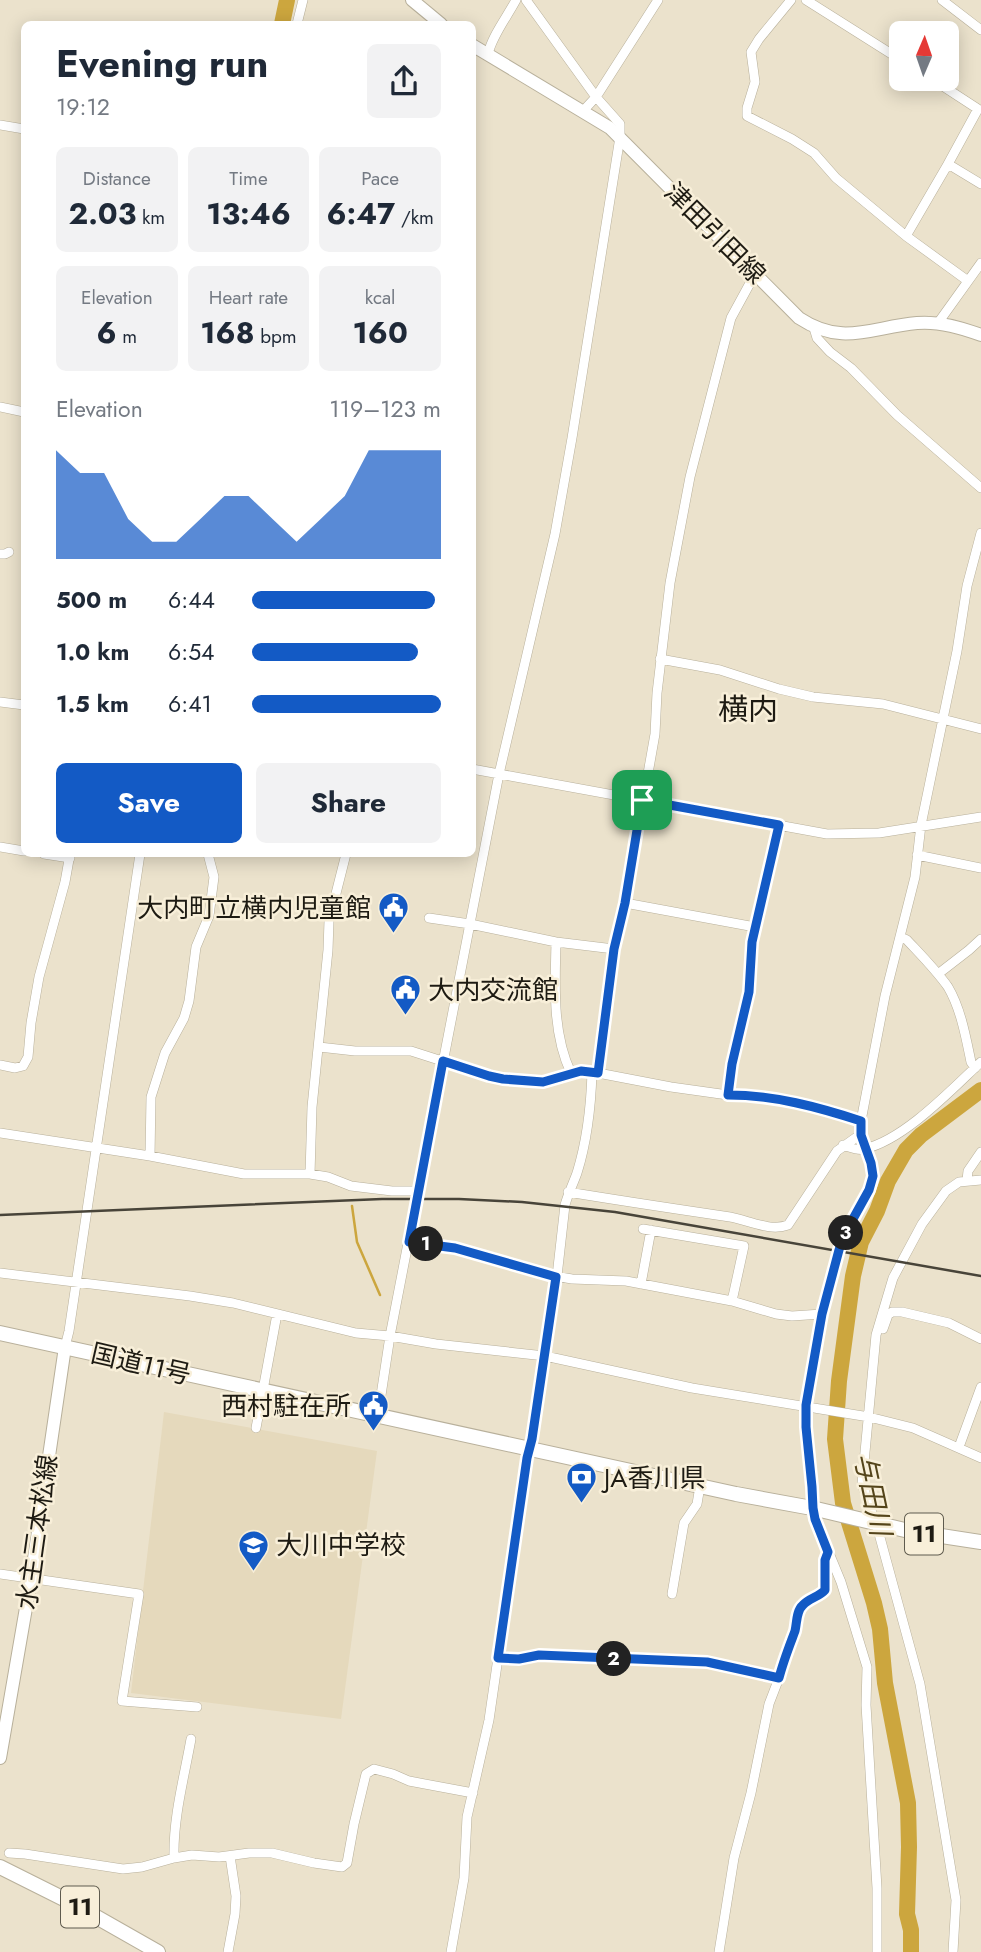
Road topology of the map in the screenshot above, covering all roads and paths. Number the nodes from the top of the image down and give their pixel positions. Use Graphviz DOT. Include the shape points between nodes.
graph roads {
  1 [pos="303,0"];
  2 [pos="412,0"];
  3 [pos="516,0"];
  4 [pos="526,0"];
  5 [pos="659,0"];
  6 [pos="791,0"];
  7 [pos="806,0"];
  8 [pos="942,0"];
  9 [pos="298,21"];
  10 [pos="437,21"];
  11 [pos="981,30"];
  12 [pos="476,47"];
  13 [pos="889,52"];
  14 [pos="488,54"];
  15 [pos="950,91"];
  16 [pos="596,97"];
  17 [pos="583,111"];
  18 [pos="0,125"];
  19 [pos="21,128"];
  20 [pos="620,137"];
  21 [pos="948,164"];
  22 [pos="981,184"];
  23 [pos="906,236"];
  24 [pos="981,263"];
  25 [pos="755,274"];
  26 [pos="968,281"];
  27 [pos="937,323"];
  28 [pos="814,328"];
  29 [pos="981,335"];
  30 [pos="0,407"];
  31 [pos="21,411"];
  32 [pos="981,488"];
  33 [pos="981,533"];
  34 [pos="660,659"];
  35 [pos="0,702"];
  36 [pos="21,705"];
  37 [pos="943,720"];
  38 [pos="981,729"];
  39 [pos="476,770"];
  40 [pos="499,774"];
  41 [pos="642,800"];
  42 [pos="981,817"];
  43 [pos="779,825"];
  44 [pos="921,825"];
  45 [pos="0,847"];
  46 [pos="21,850"];
  47 [pos="917,855"];
  48 [pos="70,857"];
  49 [pos="140,857"];
  50 [pos="209,857"];
  51 [pos="345,857"];
  52 [pos="981,868"];
  53 [pos="625,903"];
  54 [pos="429,918"];
  55 [pos="470,924"];
  56 [pos="755,927"];
  57 [pos="901,937"];
  58 [pos="981,939"];
  59 [pos="556,942"];
  60 [pos="614,949"];
  61 [pos="938,974"];
  62 [pos="319,1047"];
  63 [pos="443,1061"];
  64 [pos="0,1065"];
  65 [pos="978,1065"];
  66 [pos="571,1073"];
  67 [pos="595,1073"];
  68 [pos="728,1095"];
  69 [pos="861,1121"];
  70 [pos="0,1133"];
  71 [pos="861,1135"];
  72 [pos="843,1145"];
  73 [pos="95,1148"];
  74 [pos="866,1148"];
  75 [pos="981,1152"];
  76 [pos="150,1156"];
  77 [pos="310,1174"];
  78 [pos="981,1180"];
  79 [pos="967,1181"];
  80 [pos="418,1191"];
  81 [pos="568,1192"];
  82 [pos="409,1242"];
  83 [pos="0,1273"];
  84 [pos="556,1277"];
  85 [pos="76,1283"];
  86 [pos="641,1284"];
  87 [pos="732,1301"];
  88 [pos="277,1314"];
  89 [pos="822,1314"];
  90 [pos="0,1333"];
  91 [pos="876,1335"];
  92 [pos="390,1336"];
  93 [pos="981,1339"];
  94 [pos="65,1347"];
  95 [pos="545,1356"];
  96 [pos="981,1387"];
  97 [pos="262,1391"];
  98 [pos="810,1406"];
  99 [pos="378,1415"];
  100 [pos="867,1416"];
  101 [pos="256,1429"];
  102 [pos="959,1447"];
  103 [pos="529,1448"];
  104 [pos="981,1458"];
  105 [pos="700,1486"];
  106 [pos="819,1510"];
  107 [pos="871,1521"];
  108 [pos="981,1542"];
  109 [pos="828,1552"];
  110 [pos="0,1574"];
  111 [pos="31,1579"];
  112 [pos="673,1594"];
  113 [pos="498,1658"];
  114 [pos="779,1678"];
  115 [pos="197,1707"];
  116 [pos="191,1739"];
  117 [pos="0,1758"];
  118 [pos="473,1793"];
  119 [pos="9,1853"];
  120 [pos="230,1856"];
  121 [pos="174,1858"];
  122 [pos="0,1867"];
  123 [pos="158,1952"];
  124 [pos="228,1952"];
  125 [pos="451,1952"];
  126 [pos="719,1952"];
  127 [pos="877,1952"];
  128 [pos="953,1952"];
  1 -- 9 [label="street"];
  2 -- 10 [label="main road"];
  3 -- 14 [label="street" via="490,42"];
  4 -- 16 [label="street"];
  5 -- 16 [label="street"];
  6 -- 23 [label="street" via="751,52 755,82 747,116 814,153 836,178"];
  7 -- 13 [label="street"];
  8 -- 11 [label="street"];
  12 -- 14 [label="main road, 津田引田線"];
  14 -- 17 [label="main road, 津田引田線"];
  15 -- 21 [label="street" via="978,109"];
  16 -- 17 [label="street"];
  16 -- 20 [label="street" via="620,124"];
  17 -- 20 [label="main road, 津田引田線"];
  18 -- 19 [label="street"];
  20 -- 25 [label="main road, 津田引田線"];
  20 -- 40 [label="street" via="555,534"];
  21 -- 22 [label="street"];
  21 -- 23 [label="street"];
  23 -- 26 [label="street"];
  24 -- 26 [label="street"];
  25 -- 28 [label="main road, 津田引田線"];
  25 -- 34 [label="street" via="731,318 690,477"];
  26 -- 27 [label="street"];
  27 -- 28 [label="main road, 津田引田線" via="853,334"];
  27 -- 29 [label="main road, 津田引田線"];
  28 -- 32 [label="street" via="830,352"];
  30 -- 31 [label="street"];
  33 -- 37 [label="street"];
  34 -- 37 [label="street" via="720,670 813,697 883,704"];
  34 -- 41 [label="street" via="655,734"];
  35 -- 36 [label="street"];
  37 -- 38 [label="street"];
  37 -- 44 [label="street"];
  39 -- 40 [label="street"];
  40 -- 41 [label="street"];
  40 -- 55 [label="street"];
  41 -- 43 [label="street"];
  41 -- 53 [label="street"];
  42 -- 44 [label="street"];
  43 -- 44 [label="street" via="827,834 879,833"];
  43 -- 56 [label="street"];
  44 -- 47 [label="street"];
  45 -- 46 [label="street"];
  47 -- 52 [label="street"];
  47 -- 57 [label="street"];
  48 -- 64 [label="street" via="39,978 28,1056 23,1066"];
  49 -- 73 [label="street"];
  50 -- 76 [label="street" via="214,877 209,916 196,947 184,1018 165,1053 151,1097"];
  51 -- 62 [label="street" via="329,921"];
  53 -- 56 [label="street"];
  53 -- 60 [label="street"];
  54 -- 55 [label="street"];
  55 -- 59 [label="street"];
  55 -- 63 [label="street"];
  56 -- 68 [label="street" via="749,992"];
  57 -- 61 [label="street"];
  57 -- 69 [label="street"];
  58 -- 61 [label="street"];
  59 -- 60 [label="street"];
  59 -- 66 [label="street" via="554,1001"];
  60 -- 67 [label="street"];
  61 -- 65 [label="street" via="958,1011 971,1062"];
  62 -- 63 [label="street" via="411,1051"];
  62 -- 77 [label="street"];
  63 -- 66 [label="street" via="503,1079 543,1082"];
  63 -- 80 [label="street"];
  65 -- 74 [label="street" via="908,1127"];
  66 -- 67 [label="street"];
  67 -- 68 [label="street"];
  67 -- 81 [label="street" via="577,1174"];
  68 -- 69 [label="street" via="794,1102"];
  69 -- 71 [label="street"];
  70 -- 73 [label="street"];
  71 -- 72 [label="street"];
  71 -- 74 [label="street"];
  72 -- 74 [label="street"];
  72 -- 81 [label="street" via="788,1225 781,1228"];
  73 -- 76 [label="street"];
  73 -- 85 [label="street"];
  74 -- 89 [label="street" via="873,1176 843,1237"];
  75 -- 79 [label="street"];
  76 -- 77 [label="street" via="244,1174"];
  77 -- 80 [label="street" via="351,1186"];
  78 -- 79 [label="street"];
  79 -- 91 [label="street" via="946,1191 922,1224 893,1278"];
  80 -- 82 [label="street"];
  81 -- 84 [label="street"];
  82 -- 84 [label="street" via="455,1248"];
  82 -- 92 [label="street"];
  83 -- 85 [label="street"];
  84 -- 86 [label="street"];
  84 -- 95 [label="street"];
  85 -- 88 [label="street" via="190,1296"];
  85 -- 94 [label="street"];
  86 -- 87 [label="street"];
  86 -- 87 [label="street" via="647,1230 744,1246"];
  87 -- 89 [label="street" via="776,1314"];
  88 -- 92 [label="street" via="356,1333"];
  88 -- 97 [label="street"];
  89 -- 98 [label="street"];
  90 -- 94 [label="highway, 国道11号 / 11"];
  91 -- 93 [label="street" via="888,1315 902,1312 949,1323"];
  91 -- 100 [label="street"];
  92 -- 95 [label="street"];
  92 -- 99 [label="street"];
  94 -- 97 [label="highway, 国道11号 / 11"];
  94 -- 111 [label="main road, 水主三本松線"];
  95 -- 98 [label="street" via="692,1388"];
  95 -- 103 [label="street"];
  96 -- 102 [label="street"];
  97 -- 99 [label="highway, 国道11号 / 11"];
  97 -- 101 [label="street"];
  98 -- 100 [label="street"];
  98 -- 106 [label="street" via="806,1427"];
  99 -- 103 [label="highway, 国道11号 / 11"];
  100 -- 102 [label="street"];
  100 -- 107 [label="street" via="862,1484"];
  102 -- 104 [label="street"];
  103 -- 105 [label="highway, 国道11号 / 11"];
  103 -- 113 [label="street"];
  105 -- 106 [label="highway, 国道11号 / 11"];
  105 -- 112 [label="street" via="684,1523"];
  106 -- 107 [label="highway, 国道11号 / 11"];
  106 -- 109 [label="street" via="815,1519"];
  107 -- 108 [label="highway, 国道11号 / 11"];
  107 -- 128 [label="street" via="920,1684 956,1900"];
  109 -- 114 [label="street" via="825,1590 802,1605"];
  109 -- 127 [label="street" via="867,1667"];
  110 -- 111 [label="street"];
  111 -- 115 [label="street" via="139,1594 122,1701"];
  111 -- 117 [label="main road, 水主三本松線"];
  113 -- 114 [label="street" via="539,1655 707,1662"];
  113 -- 118 [label="street"];
  114 -- 126 [label="street" via="734,1858"];
  116 -- 121 [label="street" via="176,1818"];
  118 -- 120 [label="street" via="374,1769 366,1774 347,1863 342,1867 272,1853"];
  118 -- 125 [label="street"];
  119 -- 121 [label="street" via="123,1869"];
  120 -- 121 [label="street"];
  120 -- 124 [label="street" via="236,1896"];
  122 -- 123 [label="highway, 11"];
}
